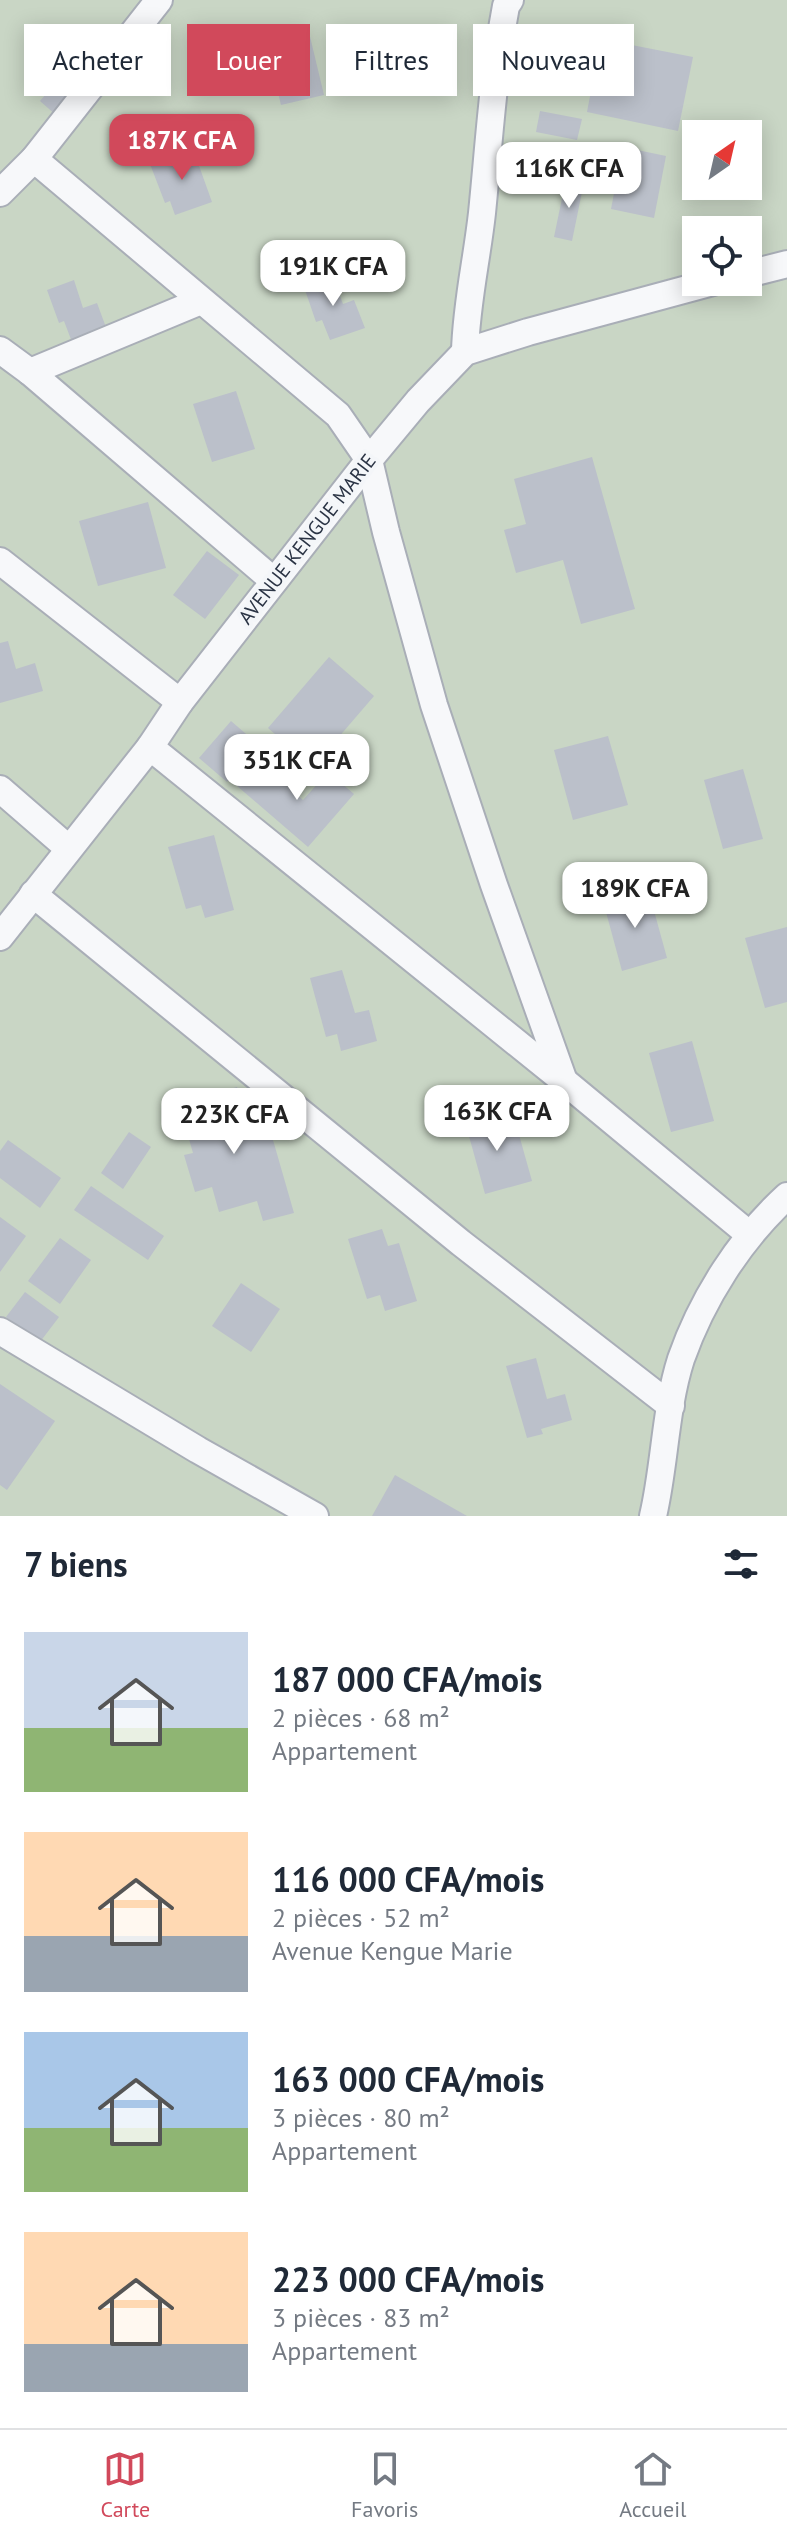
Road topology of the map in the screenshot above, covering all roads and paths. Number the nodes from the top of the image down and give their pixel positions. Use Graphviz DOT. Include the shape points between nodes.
graph roads {
  1 [pos="159,0"];
  2 [pos="510,0"];
  3 [pos="34,159"];
  4 [pos="0,193"];
  5 [pos="787,264"];
  6 [pos="762,270"];
  7 [pos="682,290"];
  8 [pos="201,301"];
  9 [pos="0,350"];
  10 [pos="465,352"];
  11 [pos="30,372"];
  12 [pos="369,460"];
  13 [pos="0,561"];
  14 [pos="274,581"];
  15 [pos="180,702"];
  16 [pos="150,747"];
  17 [pos="0,789"];
  18 [pos="68,848"];
  19 [pos="33,894"];
  20 [pos="0,937"];
  21 [pos="564,1081"];
  22 [pos="787,1196"];
  23 [pos="750,1235"];
  24 [pos="0,1331"];
  25 [pos="671,1406"];
  26 [pos="315,1516"];
  27 [pos="653,1516"];
  1 -- 3 [label="street"];
  2 -- 10 [label="street" via="496,58"];
  3 -- 4 [label="street"];
  3 -- 8 [label="street"];
  5 -- 6 [label="street"];
  7 -- 10 [label="street, AVENUE KENGUE MARIE"];
  8 -- 11 [label="street"];
  8 -- 12 [label="street" via="338,415"];
  9 -- 11 [label="street"];
  10 -- 12 [label="street, AVENUE KENGUE MARIE"];
  11 -- 14 [label="street"];
  12 -- 14 [label="street, AVENUE KENGUE MARIE"];
  12 -- 21 [label="street" via="434,705"];
  13 -- 15 [label="street"];
  14 -- 15 [label="street, AVENUE KENGUE MARIE"];
  15 -- 16 [label="street, AVENUE KENGUE MARIE"];
  16 -- 18 [label="street, AVENUE KENGUE MARIE"];
  16 -- 21 [label="street"];
  17 -- 18 [label="street"];
  18 -- 19 [label="street, AVENUE KENGUE MARIE"];
  19 -- 20 [label="street, AVENUE KENGUE MARIE"];
  19 -- 25 [label="street" via="461,1243"];
  21 -- 23 [label="street"];
  22 -- 23 [label="street"];
  23 -- 25 [label="street" via="696,1325 681,1360"];
  24 -- 26 [label="street"];
  25 -- 27 [label="street"];
}
